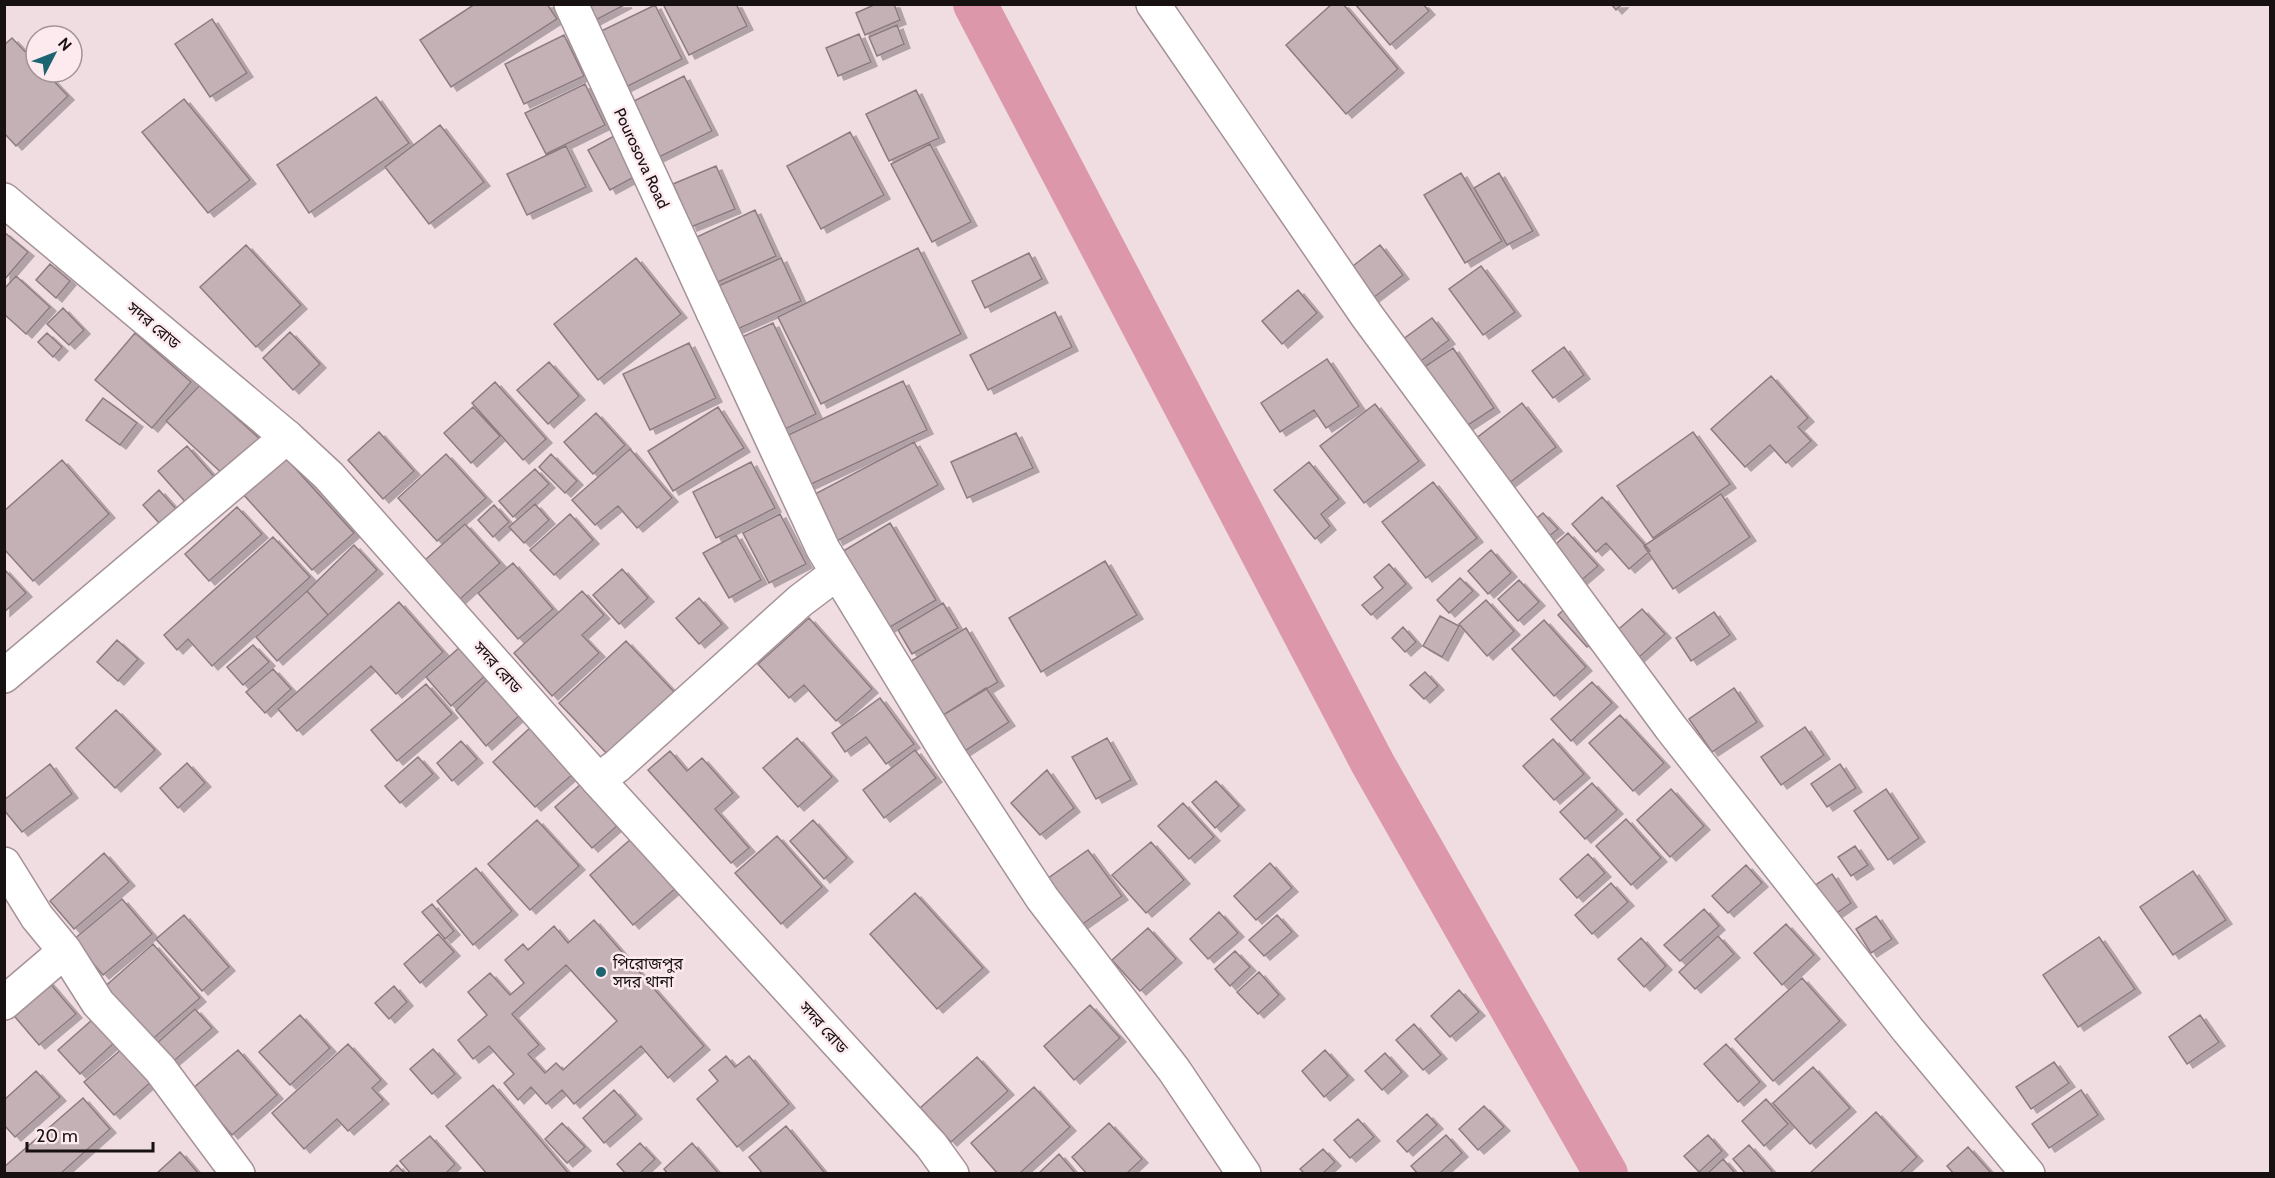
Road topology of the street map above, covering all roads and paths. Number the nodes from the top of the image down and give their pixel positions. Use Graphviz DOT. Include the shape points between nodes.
graph roads {
  1 [pos="571,4"];
  2 [pos="1153,4"];
  3 [pos="4,200"];
  4 [pos="287,437"];
  5 [pos="837,573"];
  6 [pos="4,676"];
  7 [pos="598,780"];
  8 [pos="4,864"];
  9 [pos="65,951"];
  10 [pos="4,1003"];
  11 [pos="238,1173"];
  12 [pos="952,1173"];
  13 [pos="1244,1173"];
  14 [pos="2028,1173"];
  1 -- 5 [label="street, Pourosova Road"];
  2 -- 14 [label="street" via="1367,316 1671,728 1908,1030"];
  3 -- 4 [label="street, সদর রোড"];
  4 -- 6 [label="street"];
  4 -- 7 [label="street, সদর রোড" via="329,476"];
  5 -- 7 [label="street" via="800,600"];
  5 -- 13 [label="street, Pourosova Road" via="1042,898 1174,1070"];
  7 -- 12 [label="street, সদর রোড" via="931,1145"];
  8 -- 9 [label="street" via="37,917"];
  9 -- 10 [label="street"];
  9 -- 11 [label="street" via="98,1003 159,1070"];
}
